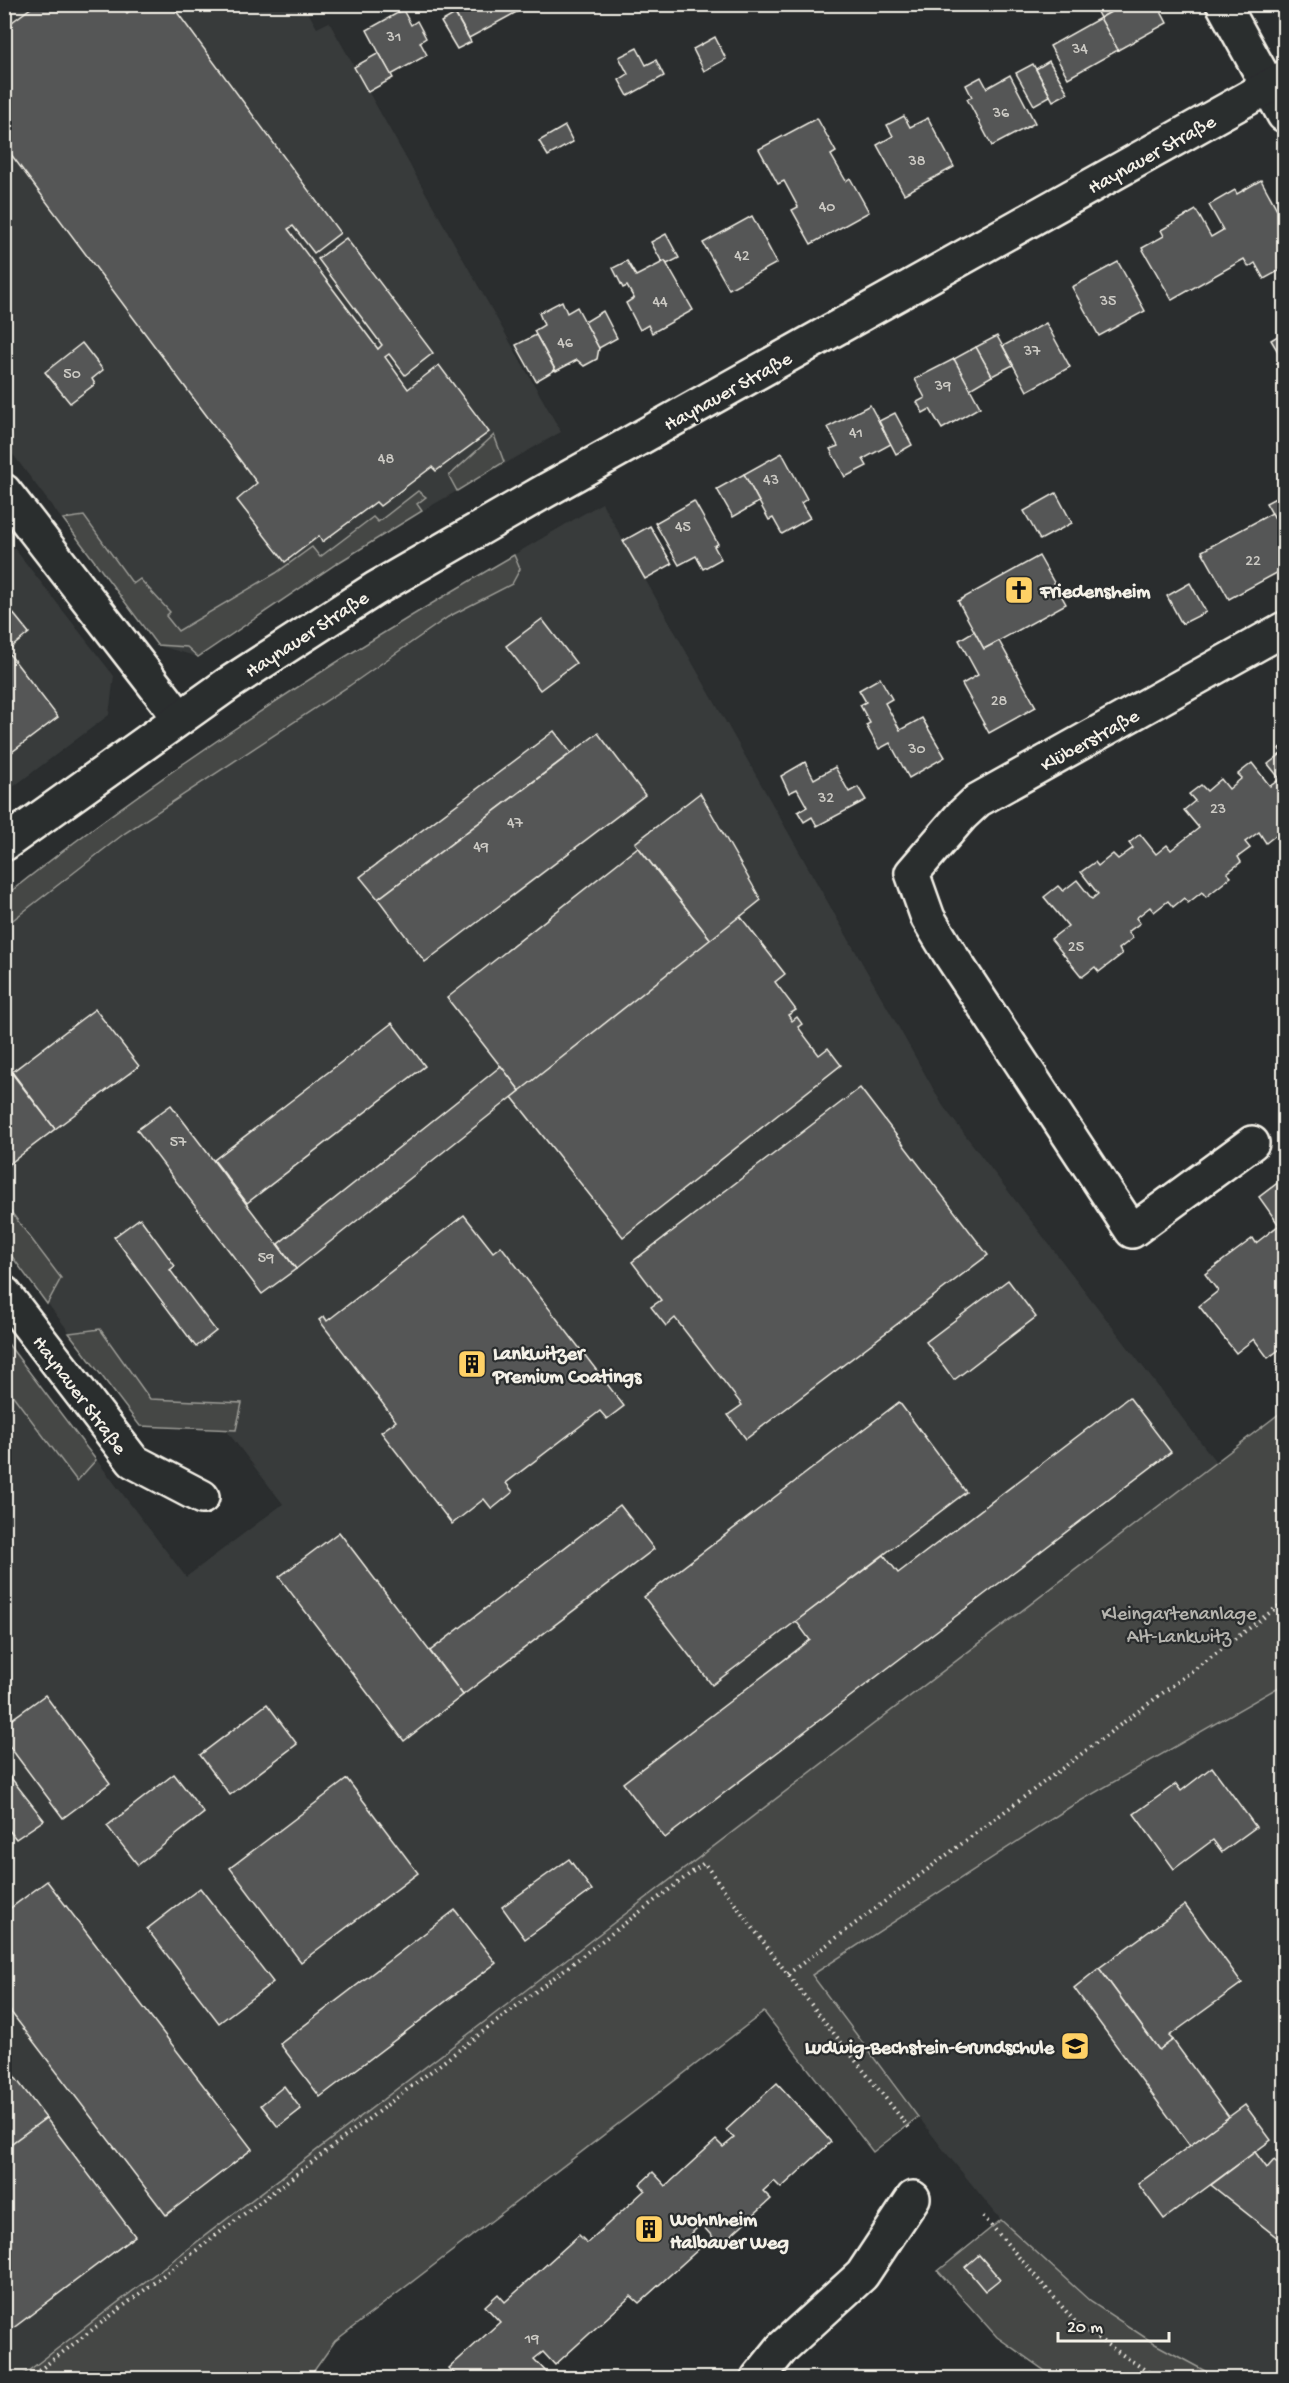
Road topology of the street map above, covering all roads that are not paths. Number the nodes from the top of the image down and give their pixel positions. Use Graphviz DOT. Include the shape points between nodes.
graph roads {
  1 [pos="1223,4"];
  2 [pos="1279,93"];
  3 [pos="4,491"];
  4 [pos="1284,629"];
  5 [pos="180,718"];
  6 [pos="4,844"];
  7 [pos="1252,1143"];
  8 [pos="4,1293"];
  9 [pos="202,1497"];
  10 [pos="913,2198"];
  11 [pos="758,2379"];
  1 -- 2 [label="street"];
  2 -- 5 [label="street, Haynauer Straße" via="545,491 375,589"];
  3 -- 5 [label="street"];
  4 -- 7 [label="street, Klüberstraße" via="978,801 912,873 928,918 948,951 1132,1231"];
  5 -- 6 [label="street, Haynauer Straße"];
  8 -- 9 [label="street, Haynauer Straße" via="133,1461"];
  10 -- 11 [label="street" via="862,2275 783,2347"];
}
